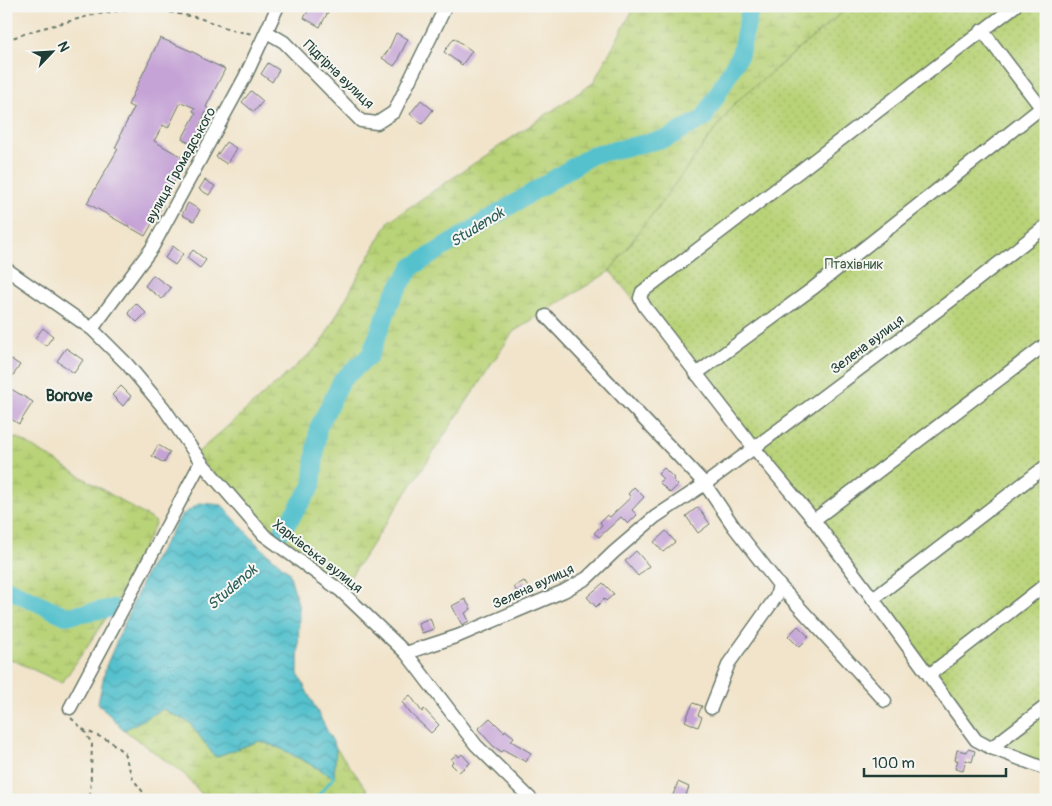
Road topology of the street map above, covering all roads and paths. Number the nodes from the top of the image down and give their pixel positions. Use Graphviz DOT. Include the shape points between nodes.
graph roads {
  1 [pos="278,6"];
  2 [pos="446,6"];
  3 [pos="1015,6"];
  4 [pos="982,30"];
  5 [pos="266,32"];
  6 [pos="6,40"];
  7 [pos="1044,108"];
  8 [pos="1046,226"];
  9 [pos="6,269"];
  10 [pos="546,316"];
  11 [pos="92,329"];
  12 [pos="1046,344"];
  13 [pos="696,374"];
  14 [pos="754,448"];
  15 [pos="201,462"];
  16 [pos="1046,466"];
  17 [pos="705,484"];
  18 [pos="814,520"];
  19 [pos="1046,584"];
  20 [pos="779,585"];
  21 [pos="874,599"];
  22 [pos="406,652"];
  23 [pos="929,675"];
  24 [pos="886,701"];
  25 [pos="1046,706"];
  26 [pos="70,708"];
  27 [pos="711,708"];
  28 [pos="84,730"];
  29 [pos="991,748"];
  30 [pos="1046,769"];
  31 [pos="90,800"];
  32 [pos="149,800"];
  33 [pos="532,800"];
  1 -- 5 [label="street, вулиця Громадського"];
  2 -- 5 [label="street, Підгірна вулиця" via="394,112 377,123 361,121 284,42"];
  3 -- 4 [label="street"];
  4 -- 7 [label="street"];
  4 -- 13 [label="street" via="642,292 640,298 645,307"];
  5 -- 6 [label="path" via="235,31 199,18 136,8 93,15"];
  5 -- 11 [label="street, вулиця Громадського" via="246,77 152,248"];
  7 -- 13 [label="street" via="812,289"];
  8 -- 14 [label="street, Зелена вулиця"];
  9 -- 11 [label="street, Харківська вулиця"];
  10 -- 17 [label="street"];
  11 -- 15 [label="street, Харківська вулиця" via="163,407"];
  12 -- 18 [label="street"];
  13 -- 14 [label="street"];
  14 -- 17 [label="street, Зелена вулиця"];
  14 -- 18 [label="street"];
  15 -- 22 [label="street, Харківська вулиця" via="264,535 341,591"];
  15 -- 26 [label="street"];
  16 -- 21 [label="street"];
  17 -- 20 [label="street"];
  17 -- 22 [label="street, Зелена вулиця" via="655,517 587,578 564,591 458,636"];
  18 -- 21 [label="street"];
  19 -- 23 [label="street"];
  20 -- 24 [label="street"];
  20 -- 27 [label="street" via="776,597 729,663"];
  21 -- 23 [label="street"];
  22 -- 33 [label="street, Харківська вулиця" via="476,745"];
  23 -- 29 [label="street" via="976,740"];
  25 -- 29 [label="street"];
  26 -- 28 [label="path" via="70,718"];
  28 -- 31 [label="path" via="92,744"];
  28 -- 32 [label="path" via="110,741 124,753 133,779"];
  29 -- 30 [label="street"];
}
